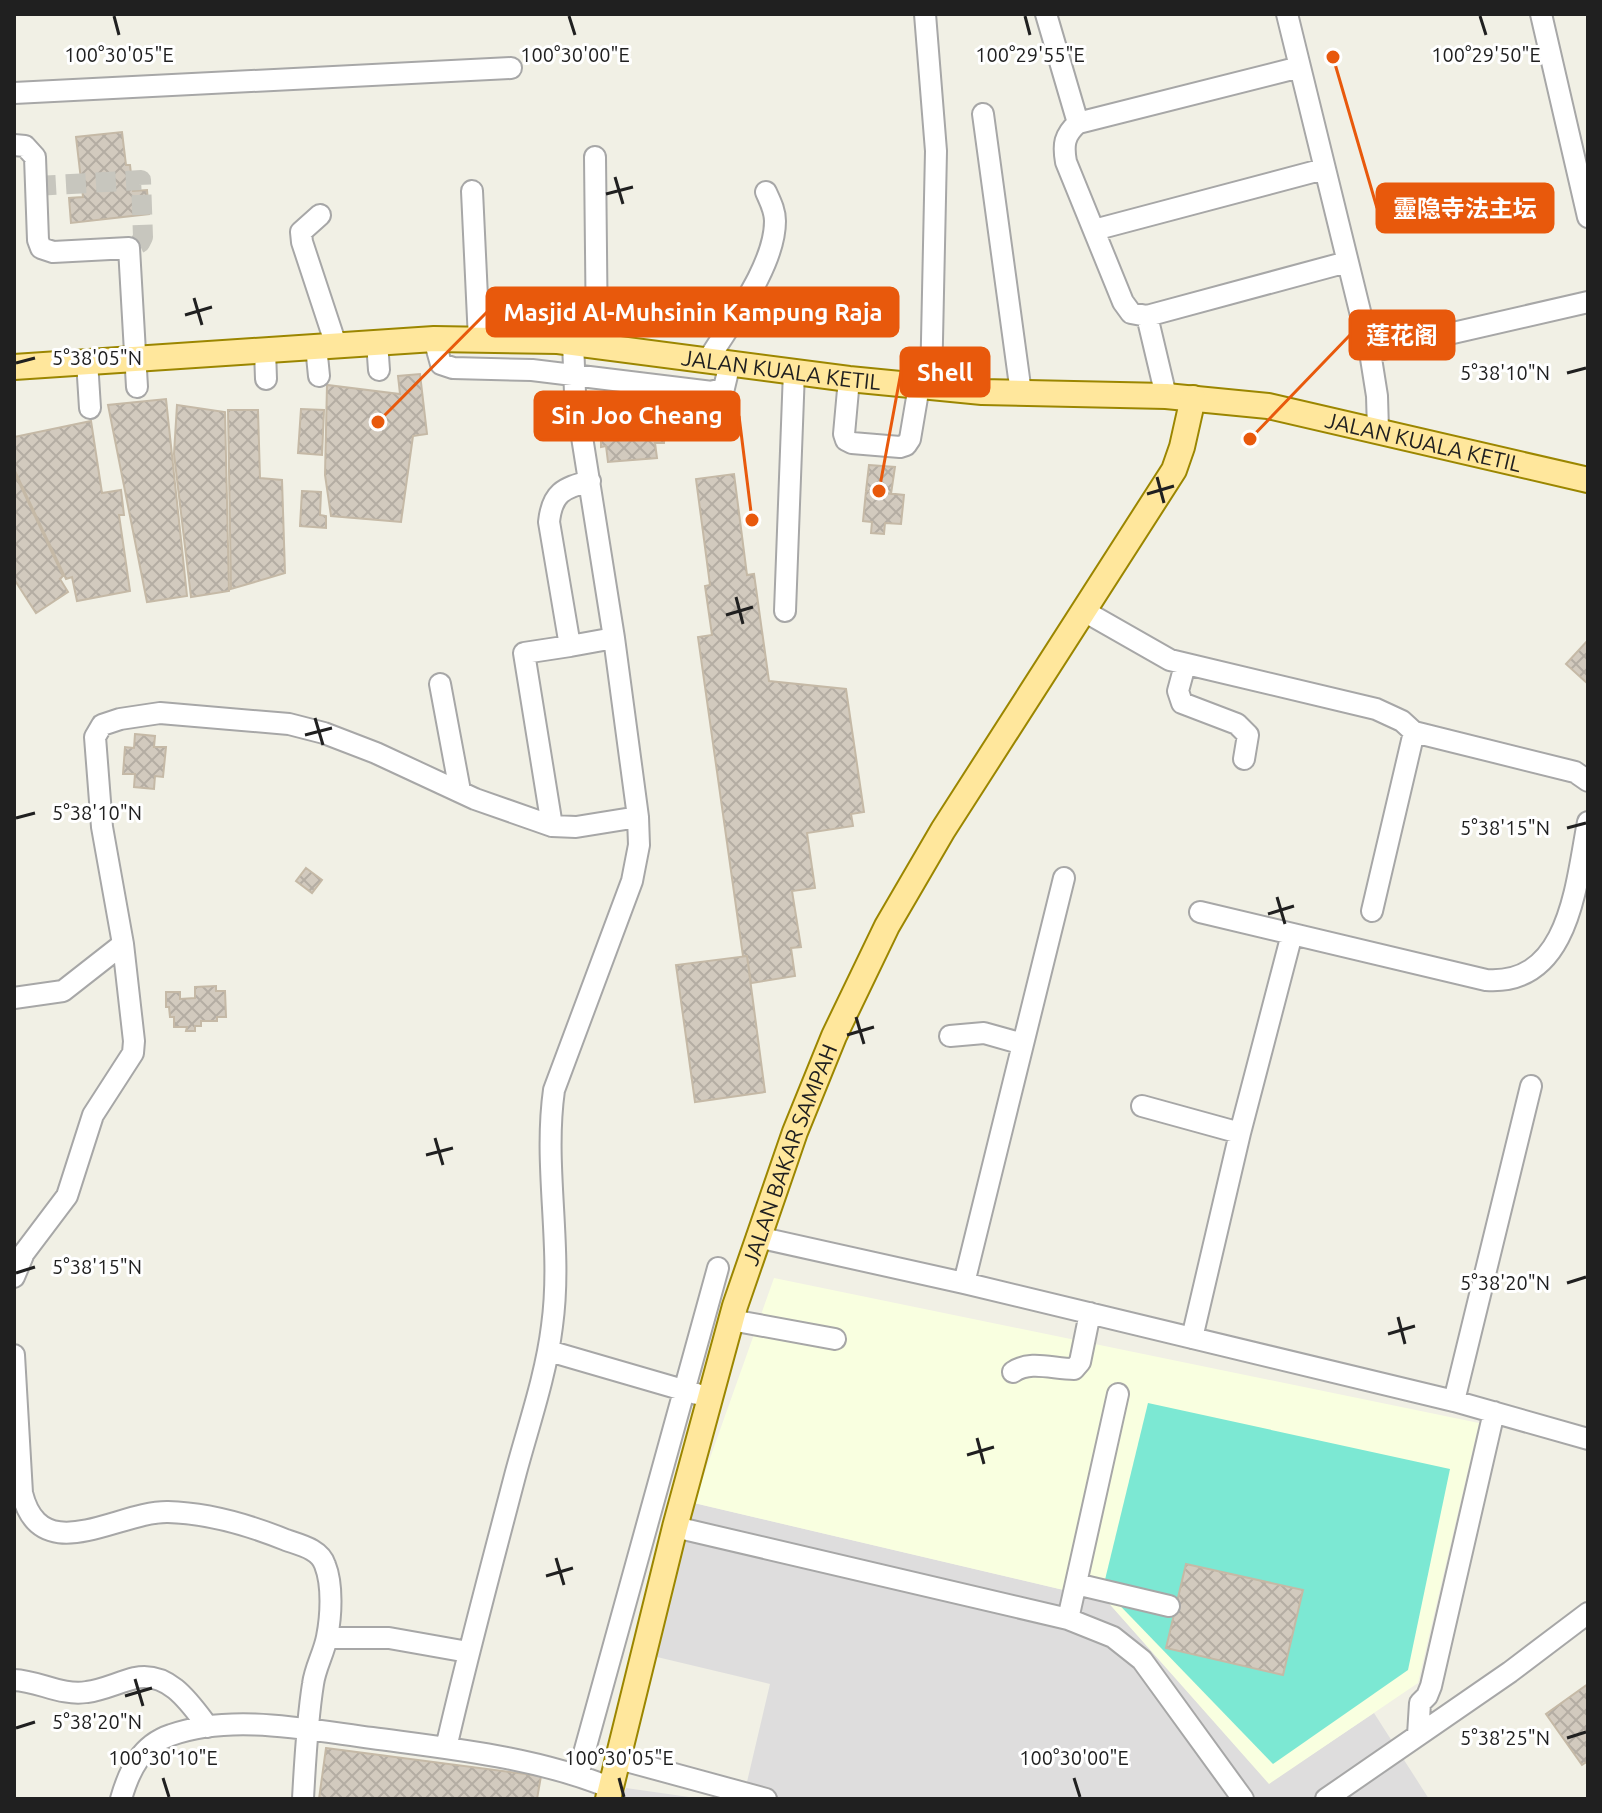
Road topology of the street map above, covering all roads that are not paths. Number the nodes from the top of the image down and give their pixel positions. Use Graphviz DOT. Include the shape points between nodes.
graph roads {
  1 [pos="925,14"];
  2 [pos="1046,14"];
  3 [pos="1287,14"];
  4 [pos="1541,14"];
  5 [pos="1300,67"];
  6 [pos="511,68"];
  7 [pos="14,93"];
  8 [pos="983,114"];
  9 [pos="1078,123"];
  10 [pos="14,145"];
  11 [pos="595,157"];
  12 [pos="1324,169"];
  13 [pos="472,191"];
  14 [pos="766,192"];
  15 [pos="320,215"];
  16 [pos="1588,217"];
  17 [pos="1094,230"];
  18 [pos="1347,262"];
  19 [pos="1588,302"];
  20 [pos="1147,316"];
  21 [pos="434,339"];
  22 [pos="479,340"];
  23 [pos="533,340"];
  24 [pos="377,342"];
  25 [pos="585,343"];
  26 [pos="326,346"];
  27 [pos="265,350"];
  28 [pos="1370,352"];
  29 [pos="135,358"];
  30 [pos="87,361"];
  31 [pos="719,361"];
  32 [pos="14,367"];
  33 [pos="379,370"];
  34 [pos="532,370"];
  35 [pos="794,371"];
  36 [pos="573,375"];
  37 [pos="319,376"];
  38 [pos="266,379"];
  39 [pos="849,379"];
  40 [pos="137,387"];
  41 [pos="925,387"];
  42 [pos="1021,393"];
  43 [pos="1166,396"];
  44 [pos="1193,398"];
  45 [pos="90,408"];
  46 [pos="1378,430"];
  47 [pos="1588,480"];
  48 [pos="590,481"];
  49 [pos="785,611"];
  50 [pos="1084,611"];
  51 [pos="614,638"];
  52 [pos="570,646"];
  53 [pos="1185,665"];
  54 [pos="440,684"];
  55 [pos="1414,732"];
  56 [pos="1244,759"];
  57 [pos="1588,781"];
  58 [pos="460,791"];
  59 [pos="638,817"];
  60 [pos="1588,822"];
  61 [pos="552,826"];
  62 [pos="1064,878"];
  63 [pos="1372,911"];
  64 [pos="1200,912"];
  65 [pos="1292,934"];
  66 [pos="123,944"];
  67 [pos="14,998"];
  68 [pos="950,1036"];
  69 [pos="1023,1044"];
  70 [pos="1531,1086"];
  71 [pos="1142,1106"];
  72 [pos="1240,1133"];
  73 [pos="757,1237"];
  74 [pos="718,1268"];
  75 [pos="14,1277"];
  76 [pos="964,1283"];
  77 [pos="1090,1313"];
  78 [pos="731,1320"];
  79 [pos="1192,1338"];
  80 [pos="835,1339"];
  81 [pos="549,1351"];
  82 [pos="14,1355"];
  83 [pos="1013,1372"];
  84 [pos="684,1390"];
  85 [pos="1118,1394"];
  86 [pos="708,1397"];
  87 [pos="1454,1401"];
  88 [pos="1494,1412"];
  89 [pos="1588,1439"];
  90 [pos="675,1527"];
  91 [pos="1076,1584"];
  92 [pos="1169,1606"];
  93 [pos="1588,1613"];
  94 [pos="1068,1619"];
  95 [pos="327,1638"];
  96 [pos="468,1652"];
  97 [pos="14,1680"];
  98 [pos="208,1727"];
  99 [pos="307,1729"];
  100 [pos="1418,1735"];
  101 [pos="446,1748"];
  102 [pos="619,1759"];
  103 [pos="578,1775"];
  104 [pos="610,1794"];
  105 [pos="121,1799"];
  106 [pos="303,1799"];
  107 [pos="766,1799"];
  108 [pos="1243,1799"];
  109 [pos="1326,1799"];
  1 -- 41 [label="street" via="936,151"];
  2 -- 9 [label="street"];
  3 -- 5 [label="street"];
  4 -- 16 [label="street"];
  5 -- 9 [label="street"];
  5 -- 12 [label="street"];
  6 -- 7 [label="street"];
  8 -- 42 [label="street"];
  9 -- 17 [label="street" via="1063,149"];
  10 -- 29 [label="street" via="25,146 35,157 41,248 129,248"];
  11 -- 25 [label="street"];
  12 -- 17 [label="street"];
  12 -- 18 [label="street"];
  13 -- 22 [label="street"];
  14 -- 31 [label="street" via="775,221 768,256"];
  15 -- 26 [label="street" via="301,232"];
  17 -- 20 [label="street" via="1123,302 1131,313"];
  18 -- 20 [label="street"];
  18 -- 28 [label="street"];
  19 -- 28 [label="street"];
  20 -- 43 [label="street"];
  21 -- 22 [label="main road, JALAN KUALA KETIL"];
  21 -- 24 [label="main road, JALAN KUALA KETIL"];
  21 -- 34 [label="street" via="441,364 453,368"];
  22 -- 23 [label="main road, JALAN KUALA KETIL"];
  23 -- 25 [label="main road, JALAN KUALA KETIL"];
  23 -- 34 [label="street"];
  24 -- 26 [label="main road, JALAN KUALA KETIL"];
  24 -- 33 [label="street"];
  25 -- 31 [label="main road, JALAN KUALA KETIL"];
  25 -- 36 [label="street"];
  26 -- 27 [label="main road, JALAN KUALA KETIL"];
  26 -- 37 [label="street"];
  27 -- 29 [label="main road, JALAN KUALA KETIL"];
  27 -- 38 [label="street"];
  28 -- 46 [label="street"];
  29 -- 30 [label="main road, JALAN KUALA KETIL"];
  29 -- 40 [label="street"];
  30 -- 32 [label="main road, JALAN KUALA KETIL"];
  30 -- 45 [label="street"];
  31 -- 35 [label="main road, JALAN KUALA KETIL"];
  31 -- 36 [label="street" via="724,388 712,392"];
  34 -- 36 [label="street"];
  35 -- 39 [label="main road, JALAN KUALA KETIL"];
  35 -- 49 [label="street"];
  36 -- 48 [label="street"];
  39 -- 41 [label="main road, JALAN KUALA KETIL"];
  39 -- 41 [label="street" via="844,434 852,443 906,445"];
  41 -- 42 [label="main road, JALAN KUALA KETIL"];
  42 -- 43 [label="main road, JALAN KUALA KETIL"];
  43 -- 44 [label="main road, JALAN KUALA KETIL"];
  44 -- 46 [label="main road, JALAN KUALA KETIL" via="1268,406"];
  44 -- 50 [label="main road, JALAN BAKAR SAMPAH" via="1174,470"];
  46 -- 47 [label="main road, JALAN KUALA KETIL"];
  48 -- 51 [label="street"];
  48 -- 52 [label="street" via="558,493 549,522"];
  50 -- 53 [label="street"];
  50 -- 73 [label="main road, JALAN BAKAR SAMPAH" via="887,926 834,1036"];
  51 -- 52 [label="street"];
  51 -- 59 [label="street"];
  52 -- 61 [label="street" via="524,653"];
  53 -- 55 [label="street" via="1376,709"];
  53 -- 56 [label="street" via="1178,691 1182,703 1237,724 1248,735"];
  54 -- 58 [label="street"];
  55 -- 57 [label="street" via="1575,772"];
  55 -- 63 [label="street"];
  58 -- 61 [label="street"];
  58 -- 66 [label="street" via="337,738 289,724 160,713 102,725 95,737 102,827"];
  59 -- 61 [label="street"];
  59 -- 81 [label="street" via="632,881 554,1090 549,1126 555,1289"];
  60 -- 65 [label="street" via="1573,896 1556,943 1539,965 1515,978 1486,980"];
  62 -- 69 [label="street"];
  64 -- 65 [label="street"];
  65 -- 72 [label="street"];
  66 -- 67 [label="street" via="63,991"];
  66 -- 75 [label="street" via="133,1053 93,1115 67,1196 24,1253"];
  68 -- 69 [label="street" via="984,1033"];
  69 -- 76 [label="street"];
  70 -- 87 [label="street"];
  71 -- 72 [label="street"];
  72 -- 79 [label="street"];
  73 -- 76 [label="street"];
  73 -- 78 [label="main road, JALAN BAKAR SAMPAH"];
  74 -- 84 [label="street"];
  76 -- 77 [label="street"];
  77 -- 79 [label="street"];
  77 -- 83 [label="street" via="1074,1369 1032,1365"];
  78 -- 80 [label="street"];
  78 -- 86 [label="main road, JALAN BAKAR SAMPAH"];
  79 -- 87 [label="street"];
  81 -- 84 [label="street"];
  81 -- 96 [label="street"];
  82 -- 95 [label="street" via="22,1493 34,1520 58,1533 75,1534 151,1512 171,1512 254,1528 310,1549 325,1563 329,1582"];
  84 -- 86 [label="street"];
  84 -- 103 [label="street"];
  85 -- 91 [label="street"];
  86 -- 90 [label="main road, JALAN BAKAR SAMPAH"];
  87 -- 88 [label="street"];
  88 -- 89 [label="street"];
  88 -- 100 [label="street" via="1431,1686 1420,1703"];
  90 -- 94 [label="street"];
  90 -- 102 [label="main road, JALAN BAKAR SAMPAH"];
  91 -- 92 [label="street"];
  91 -- 94 [label="street"];
  93 -- 100 [label="street"];
  94 -- 108 [label="street" via="1113,1637 1142,1660"];
  95 -- 96 [label="street" via="389,1638"];
  95 -- 99 [label="street" via="313,1680"];
  96 -- 101 [label="street"];
  97 -- 98 [label="street" via="86,1693 148,1676 176,1689"];
  98 -- 99 [label="street"];
  98 -- 105 [label="street" via="157,1742 131,1768"];
  99 -- 101 [label="street"];
  99 -- 106 [label="street"];
  100 -- 109 [label="street"];
  101 -- 103 [label="street"];
  102 -- 104 [label="main road, JALAN BAKAR SAMPAH"];
  102 -- 107 [label="street"];
  103 -- 104 [label="street"];
}
